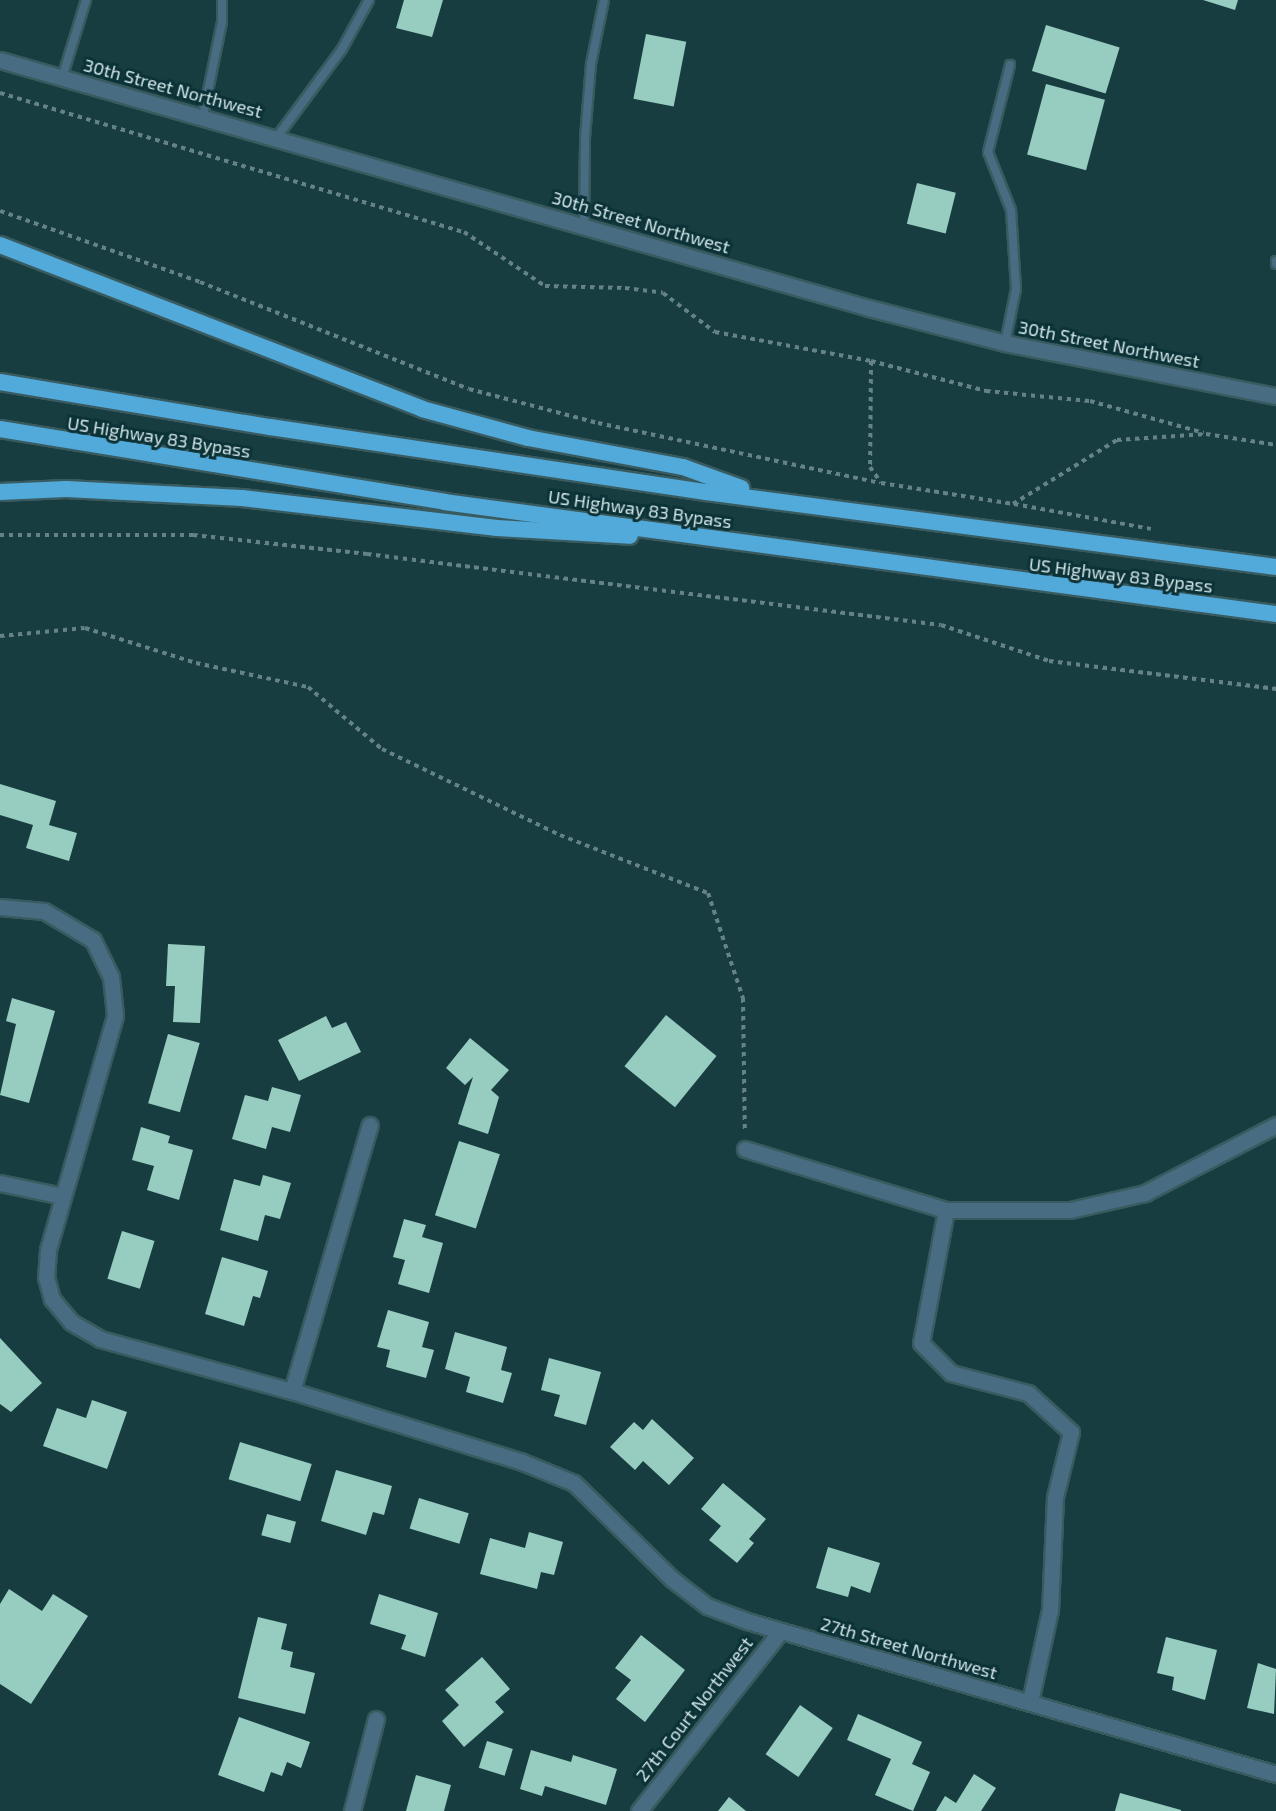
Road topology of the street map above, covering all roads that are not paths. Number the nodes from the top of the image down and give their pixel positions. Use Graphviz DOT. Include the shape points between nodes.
graph roads {
  1 [pos="86,0"];
  2 [pos="222,0"];
  3 [pos="369,0"];
  4 [pos="604,0"];
  5 [pos="0,60"];
  6 [pos="1010,64"];
  7 [pos="62,78"];
  8 [pos="203,116"];
  9 [pos="277,137"];
  10 [pos="584,225"];
  11 [pos="0,245"];
  12 [pos="1005,343"];
  13 [pos="0,382"];
  14 [pos="1276,396"];
  15 [pos="0,429"];
  16 [pos="0,492"];
  17 [pos="764,496"];
  18 [pos="687,535"];
  19 [pos="1276,567"];
  20 [pos="1276,614"];
  21 [pos="5,907"];
  22 [pos="370,1125"];
  23 [pos="1276,1125"];
  24 [pos="745,1149"];
  25 [pos="0,1183"];
  26 [pos="62,1196"];
  27 [pos="946,1210"];
  28 [pos="292,1391"];
  29 [pos="780,1632"];
  30 [pos="1030,1702"];
  31 [pos="376,1719"];
  32 [pos="1276,1774"];
  33 [pos="352,1811"];
  34 [pos="639,1811"];
  1 -- 7 [label="lane"];
  2 -- 8 [label="lane" via="222,22"];
  3 -- 9 [label="lane" via="342,49"];
  4 -- 10 [label="lane" via="587,117"];
  5 -- 7 [label="street, 30th Street Northwest"];
  6 -- 12 [label="lane" via="988,152 1011,210 1016,290"];
  7 -- 8 [label="street, 30th Street Northwest"];
  8 -- 9 [label="street, 30th Street Northwest"];
  9 -- 10 [label="street, 30th Street Northwest"];
  10 -- 12 [label="street, 30th Street Northwest" via="868,309"];
  11 -- 17 [label="highway" via="422,409 528,438 683,467"];
  12 -- 14 [label="street, 30th Street Northwest"];
  13 -- 17 [label="highway, US Highway 83 Bypass" via="270,428 706,492"];
  15 -- 18 [label="highway, US Highway 83 Bypass" via="287,478"];
  16 -- 18 [label="highway" via="66,489 242,498 585,536"];
  17 -- 19 [label="highway, US Highway 83 Bypass"];
  18 -- 20 [label="highway, US Highway 83 Bypass"];
  21 -- 26 [label="street" via="44,911 93,940 111,977 115,1016"];
  22 -- 28 [label="street"];
  23 -- 27 [label="street" via="1145,1193 1070,1210"];
  24 -- 27 [label="street"];
  25 -- 26 [label="street"];
  26 -- 28 [label="street" via="48,1251 46,1277 52,1299 70,1322 100,1339"];
  27 -- 30 [label="street" via="921,1343 951,1373 1028,1393 1071,1432 1055,1497 1050,1610"];
  28 -- 29 [label="street, 27th Street Northwest" via="520,1461 574,1483 672,1579 707,1606"];
  29 -- 30 [label="street, 27th Street Northwest"];
  29 -- 34 [label="street, 27th Court Northwest"];
  30 -- 32 [label="street, 27th Street Northwest"];
  31 -- 33 [label="street"];
}
